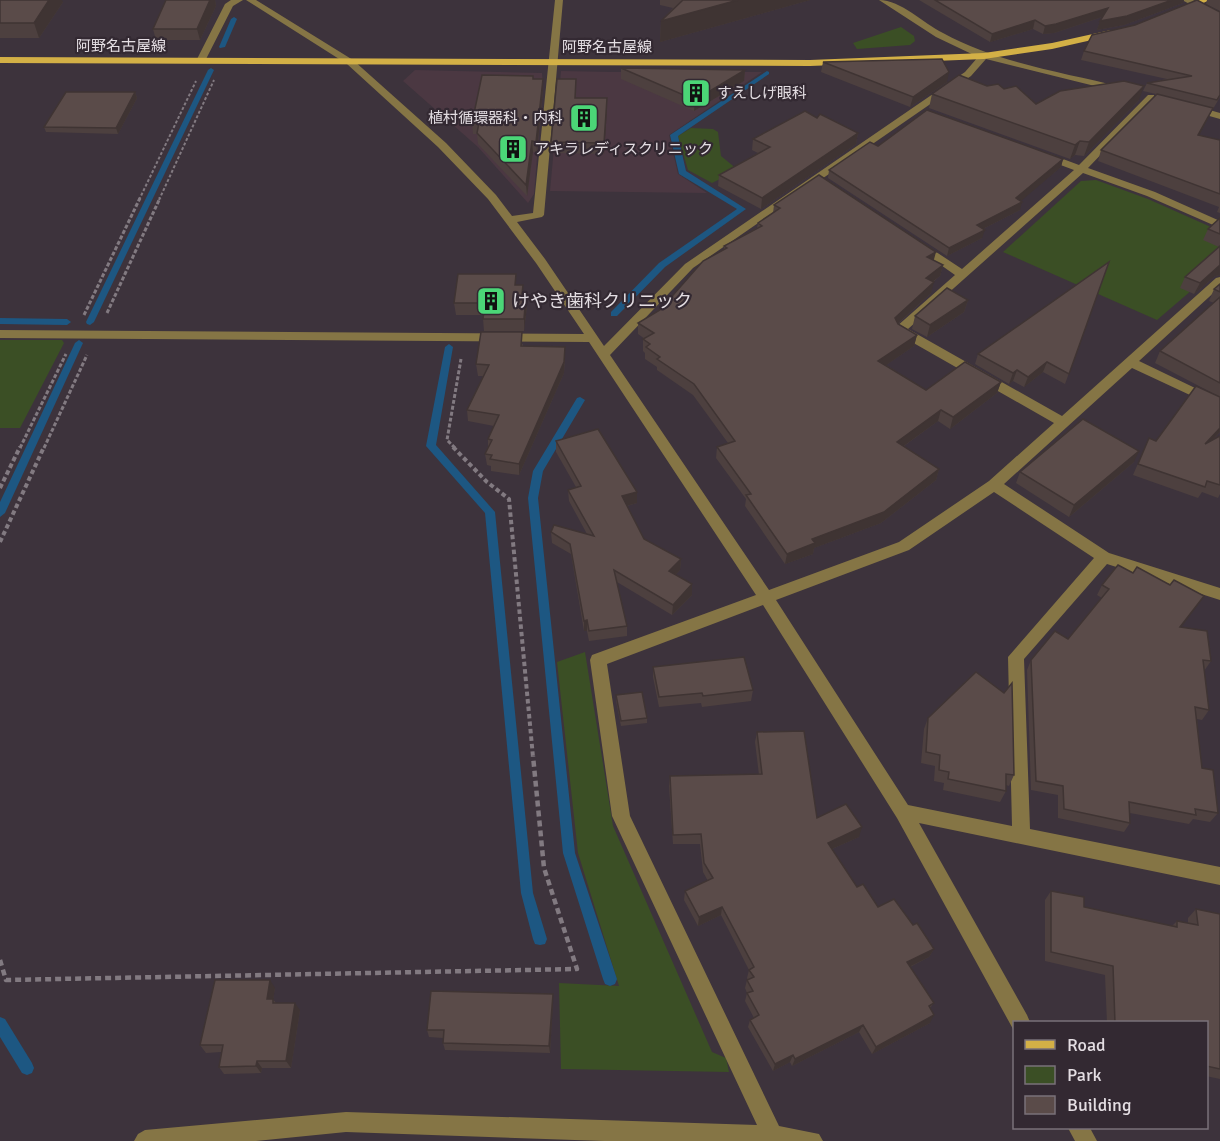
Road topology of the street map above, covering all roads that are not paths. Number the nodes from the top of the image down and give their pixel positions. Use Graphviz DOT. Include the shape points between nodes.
graph roads {
  1 [pos="239,0"];
  2 [pos="251,0"];
  3 [pos="559,0"];
  4 [pos="883,0"];
  5 [pos="1206,0"];
  6 [pos="1191,2"];
  7 [pos="1173,13"];
  8 [pos="1220,17"];
  9 [pos="1117,32"];
  10 [pos="984,56"];
  11 [pos="0,60"];
  12 [pos="203,61"];
  13 [pos="350,62"];
  14 [pos="553,62"];
  15 [pos="1179,104"];
  16 [pos="1220,116"];
  17 [pos="1037,153"];
  18 [pos="1081,169"];
  19 [pos="510,220"];
  20 [pos="1220,225"];
  21 [pos="914,242"];
  22 [pos="962,274"];
  23 [pos="1220,281"];
  24 [pos="0,334"];
  25 [pos="594,338"];
  26 [pos="604,354"];
  27 [pos="1130,362"];
  28 [pos="1220,405"];
  29 [pos="1063,422"];
  30 [pos="994,485"];
  31 [pos="1104,557"];
  32 [pos="1220,594"];
  33 [pos="766,597"];
  34 [pos="903,812"];
  35 [pos="1021,836"];
  36 [pos="1220,876"];
  37 [pos="1019,1021"];
  38 [pos="773,1136"];
  39 [pos="146,1141"];
  40 [pos="812,1141"];
  1 -- 12 [label="street" via="229,4"];
  2 -- 13 [label="street"];
  3 -- 14 [label="street"];
  4 -- 10 [label="street" via="939,35"];
  5 -- 6 [label="main road"];
  6 -- 7 [label="main road"];
  6 -- 8 [label="street"];
  9 -- 10 [label="main road, 阿野名古屋線"];
  10 -- 14 [label="main road, 阿野名古屋線" via="810,63"];
  10 -- 18 [label="street" via="1145,95"];
  10 -- 26 [label="street" via="968,74 921,111 823,182 689,267"];
  11 -- 12 [label="main road, 阿野名古屋線"];
  12 -- 13 [label="main road, 阿野名古屋線"];
  13 -- 14 [label="main road, 阿野名古屋線"];
  13 -- 19 [label="street" via="442,145"];
  14 -- 19 [label="street" via="538,215"];
  15 -- 16 [label="street"];
  17 -- 18 [label="street"];
  18 -- 20 [label="street"];
  18 -- 22 [label="street"];
  19 -- 25 [label="street"];
  21 -- 22 [label="street"];
  22 -- 29 [label="street" via="900,330"];
  23 -- 27 [label="street"];
  24 -- 25 [label="street"];
  25 -- 26 [label="street"];
  26 -- 33 [label="street"];
  27 -- 28 [label="street"];
  27 -- 29 [label="street"];
  29 -- 30 [label="street"];
  30 -- 31 [label="street"];
  30 -- 33 [label="street" via="904,546"];
  31 -- 32 [label="street"];
  31 -- 35 [label="street" via="1016,657"];
  33 -- 34 [label="street"];
  33 -- 38 [label="street" via="597,660 621,816"];
  34 -- 35 [label="street"];
  34 -- 37 [label="street"];
  35 -- 36 [label="street"];
  38 -- 39 [label="street" via="346,1122"];
  38 -- 40 [label="street"];
}
